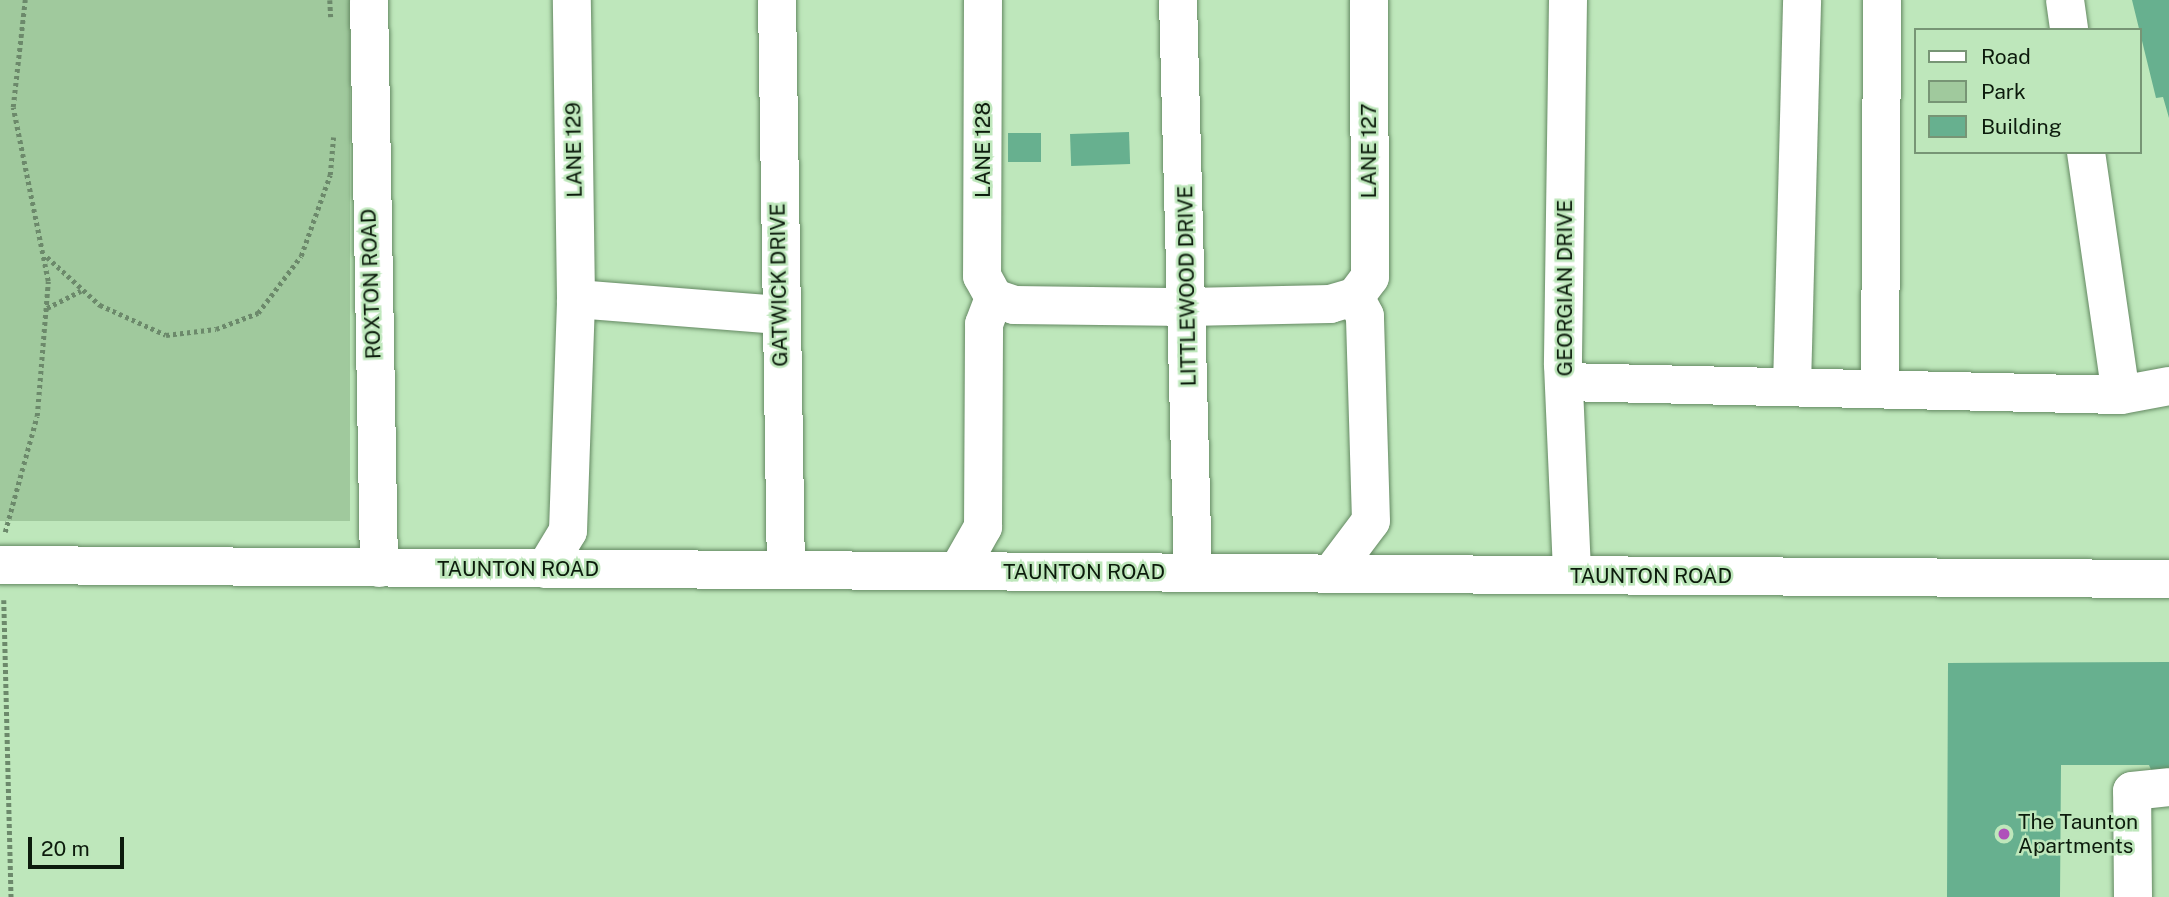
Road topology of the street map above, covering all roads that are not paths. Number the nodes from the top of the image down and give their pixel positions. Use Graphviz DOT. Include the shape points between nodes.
graph roads {
  1 [pos="369,0"];
  2 [pos="572,0"];
  3 [pos="777,0"];
  4 [pos="983,0"];
  5 [pos="1178,0"];
  6 [pos="1369,0"];
  7 [pos="1568,0"];
  8 [pos="1802,0"];
  9 [pos="1882,0"];
  10 [pos="2065,0"];
  11 [pos="2069,28"];
  12 [pos="2086,154"];
  13 [pos="1355,297"];
  14 [pos="994,298"];
  15 [pos="576,299"];
  16 [pos="1188,307"];
  17 [pos="779,315"];
  18 [pos="1564,382"];
  19 [pos="1792,386"];
  20 [pos="2169,386"];
  21 [pos="1880,389"];
  22 [pos="2121,395"];
  23 [pos="1,565"];
  24 [pos="379,568"];
  25 [pos="545,569"];
  26 [pos="786,570"];
  27 [pos="958,571"];
  28 [pos="1193,573"];
  29 [pos="1331,574"];
  30 [pos="1572,575"];
  31 [pos="2169,579"];
  32 [pos="2169,787"];
  33 [pos="2133,897"];
  1 -- 24 [label="street, ROXTON ROAD"];
  2 -- 15 [label="street, LANE 129"];
  3 -- 17 [label="street, GATWICK DRIVE"];
  4 -- 14 [label="street, LANE 128" via="982,276"];
  5 -- 16 [label="street, LITTLEWOOD DRIVE"];
  6 -- 13 [label="street, LANE 127" via="1370,277"];
  7 -- 18 [label="street, GEORGIAN DRIVE"];
  8 -- 19 [label="street"];
  9 -- 21 [label="street"];
  10 -- 11 [label="street"];
  12 -- 22 [label="street"];
  13 -- 16 [label="street" via="1330,304"];
  13 -- 29 [label="street" via="1365,316 1371,521"];
  14 -- 16 [label="street" via="1014,304"];
  14 -- 27 [label="street" via="984,324 983,527"];
  15 -- 17 [label="street"];
  15 -- 25 [label="street, LANE 129" via="568,531"];
  16 -- 28 [label="street, LITTLEWOOD DRIVE"];
  17 -- 26 [label="street, GATWICK DRIVE"];
  18 -- 19 [label="street"];
  18 -- 30 [label="street, GEORGIAN DRIVE"];
  19 -- 21 [label="street"];
  20 -- 22 [label="street"];
  21 -- 22 [label="street"];
  23 -- 24 [label="street, TAUNTON ROAD"];
  24 -- 25 [label="street, TAUNTON ROAD"];
  25 -- 26 [label="street, TAUNTON ROAD"];
  26 -- 27 [label="street, TAUNTON ROAD"];
  27 -- 28 [label="street, TAUNTON ROAD"];
  28 -- 29 [label="street, TAUNTON ROAD"];
  29 -- 30 [label="street, TAUNTON ROAD"];
  30 -- 31 [label="street, TAUNTON ROAD"];
  32 -- 33 [label="street" via="2132,791"];
}
